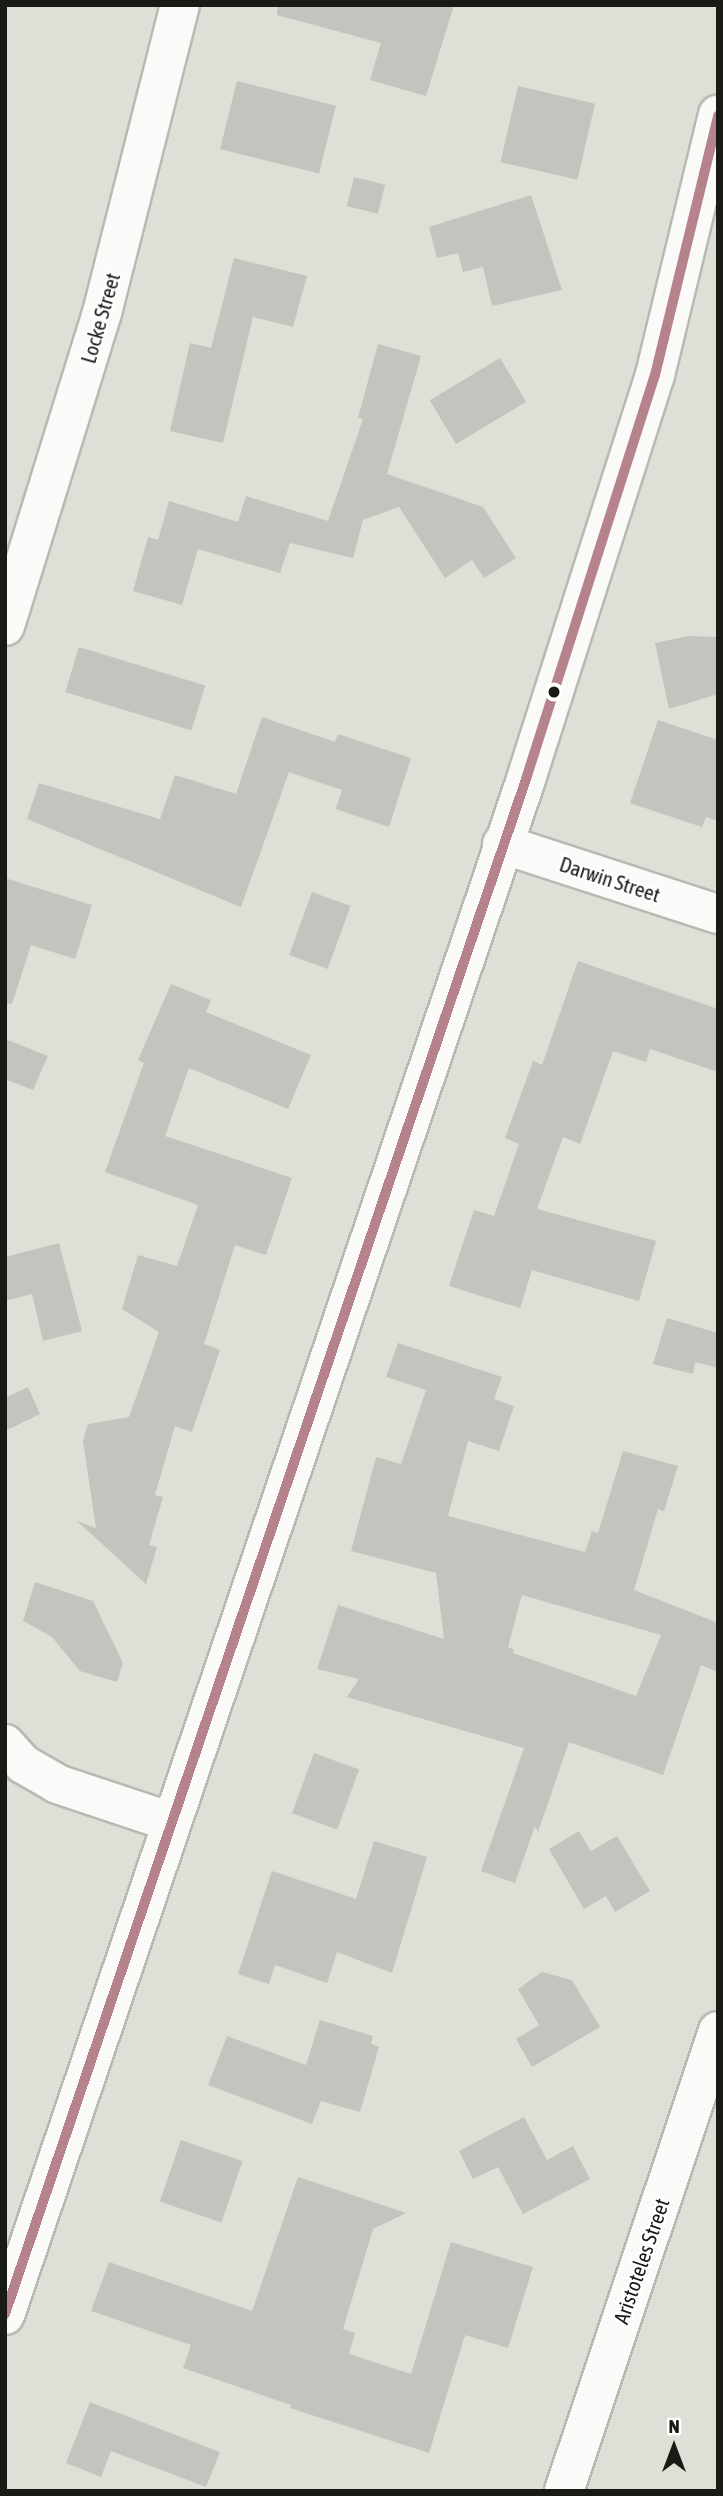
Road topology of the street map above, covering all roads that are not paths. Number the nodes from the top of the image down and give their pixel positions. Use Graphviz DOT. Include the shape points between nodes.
graph roads {
  1 [pos="180,5"];
  2 [pos="718,115"];
  3 [pos="5,626"];
  4 [pos="502,844"];
  5 [pos="718,914"];
  6 [pos="5,1744"];
  7 [pos="171,1822"];
  8 [pos="718,2032"];
  9 [pos="5,2315"];
  10 [pos="564,2491"];
  1 -- 3 [label="street, Locke Street" via="102,313"];
  2 -- 4 [label="street" via="655,375"];
  4 -- 5 [label="street, Darwin Street"];
  4 -- 7 [label="street"];
  6 -- 7 [label="street" via="23,1764 57,1784"];
  7 -- 9 [label="street"];
  8 -- 10 [label="street, Aristoteles Street"];
}
